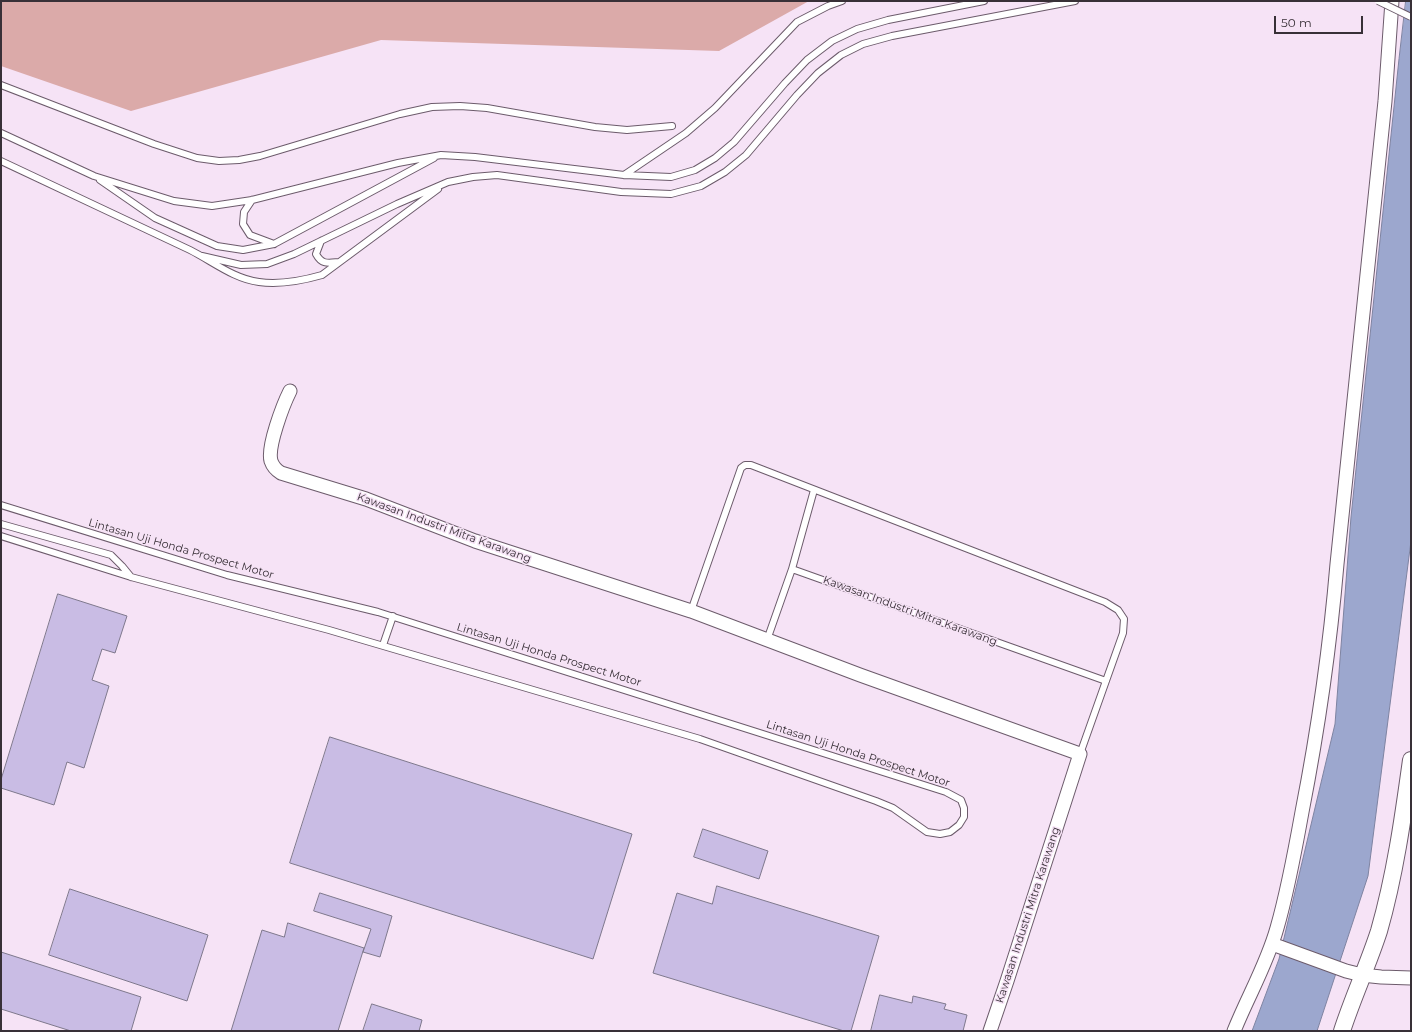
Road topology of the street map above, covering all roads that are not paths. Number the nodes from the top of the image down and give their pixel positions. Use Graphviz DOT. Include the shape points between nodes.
graph roads {
  1 [pos="842,1"];
  2 [pos="984,1"];
  3 [pos="1075,1"];
  4 [pos="1378,1"];
  5 [pos="1392,1"];
  6 [pos="1411,17"];
  7 [pos="1,85"];
  8 [pos="672,126"];
  9 [pos="1,133"];
  10 [pos="441,155"];
  11 [pos="1,161"];
  12 [pos="624,175"];
  13 [pos="94,176"];
  14 [pos="448,182"];
  15 [pos="252,200"];
  16 [pos="321,241"];
  17 [pos="274,244"];
  18 [pos="202,256"];
  19 [pos="339,262"];
  20 [pos="290,391"];
  21 [pos="814,490"];
  22 [pos="1,505"];
  23 [pos="1,524"];
  24 [pos="1,536"];
  25 [pos="792,569"];
  26 [pos="131,576"];
  27 [pos="692,611"];
  28 [pos="393,616"];
  29 [pos="767,640"];
  30 [pos="383,646"];
  31 [pos="1106,681"];
  32 [pos="1080,754"];
  33 [pos="1411,760"];
  34 [pos="1410,779"];
  35 [pos="1276,946"];
  36 [pos="1362,974"];
  37 [pos="1411,978"];
  38 [pos="990,1031"];
  39 [pos="1234,1031"];
  40 [pos="1342,1031"];
  1 -- 12 [label="lane" via="797,22 715,108 686,132"];
  2 -- 12 [label="lane" via="888,20 857,29 832,41 807,60 734,142 715,158 695,170 671,177"];
  3 -- 14 [label="lane" via="892,36 863,44 841,55 818,73 746,155 702,186 671,194 621,192 497,175"];
  4 -- 6 [label="lane, bridge"];
  5 -- 35 [label="street" via="1385,101 1331,627 1310,770"];
  7 -- 8 [label="lane" via="154,144 197,158 219,161 260,156 400,114 432,107 487,108 595,127 627,130"];
  9 -- 13 [label="lane"];
  10 -- 12 [label="lane"];
  10 -- 15 [label="lane" via="398,163"];
  10 -- 17 [label="lane"];
  11 -- 18 [label="lane"];
  13 -- 15 [label="lane" via="174,201 212,206"];
  13 -- 17 [label="lane" via="155,218 217,246 244,250"];
  14 -- 16 [label="lane"];
  14 -- 19 [label="lane"];
  15 -- 17 [label="lane" via="244,212 243,224 250,235"];
  16 -- 18 [label="lane" via="266,264 241,265"];
  16 -- 19 [label="lane" via="316,254 319,260 326,263"];
  18 -- 19 [label="lane" via="240,276 258,282 281,283 302,280 322,274"];
  20 -- 27 [label="street, Kawasan Industri Mitra Karawang" via="278,418 271,450 272,465 281,473 366,499 475,541"];
  21 -- 25 [label="lane"];
  21 -- 27 [label="lane, Kawasan Industri Mitra Karawang" via="751,465 741,468"];
  21 -- 31 [label="lane, Kawasan Industri Mitra Karawang" via="1105,602 1118,610 1124,619 1124,633"];
  22 -- 28 [label="lane, Lintasan Uji Honda Prospect Motor" via="227,575"];
  23 -- 26 [label="lane" via="111,555"];
  24 -- 26 [label="lane, Lintasan Uji Honda Prospect Motor"];
  25 -- 29 [label="lane"];
  25 -- 31 [label="lane, Kawasan Industri Mitra Karawang"];
  26 -- 30 [label="lane, Lintasan Uji Honda Prospect Motor"];
  27 -- 29 [label="street, Kawasan Industri Mitra Karawang"];
  28 -- 30 [label="lane"];
  28 -- 30 [label="lane, Lintasan Uji Honda Prospect Motor" via="946,792 961,800 964,817 960,825 950,832 927,832 893,808 876,800 700,739"];
  29 -- 32 [label="street, Kawasan Industri Mitra Karawang"];
  31 -- 32 [label="lane, Kawasan Industri Mitra Karawang"];
  32 -- 38 [label="street, Kawasan Industri Mitra Karawang"];
  33 -- 34 [label="street"];
  34 -- 36 [label="street" via="1391,885 1379,930"];
  35 -- 36 [label="street" via="1346,971"];
  35 -- 39 [label="street"];
  36 -- 37 [label="street"];
  36 -- 40 [label="street"];
}
